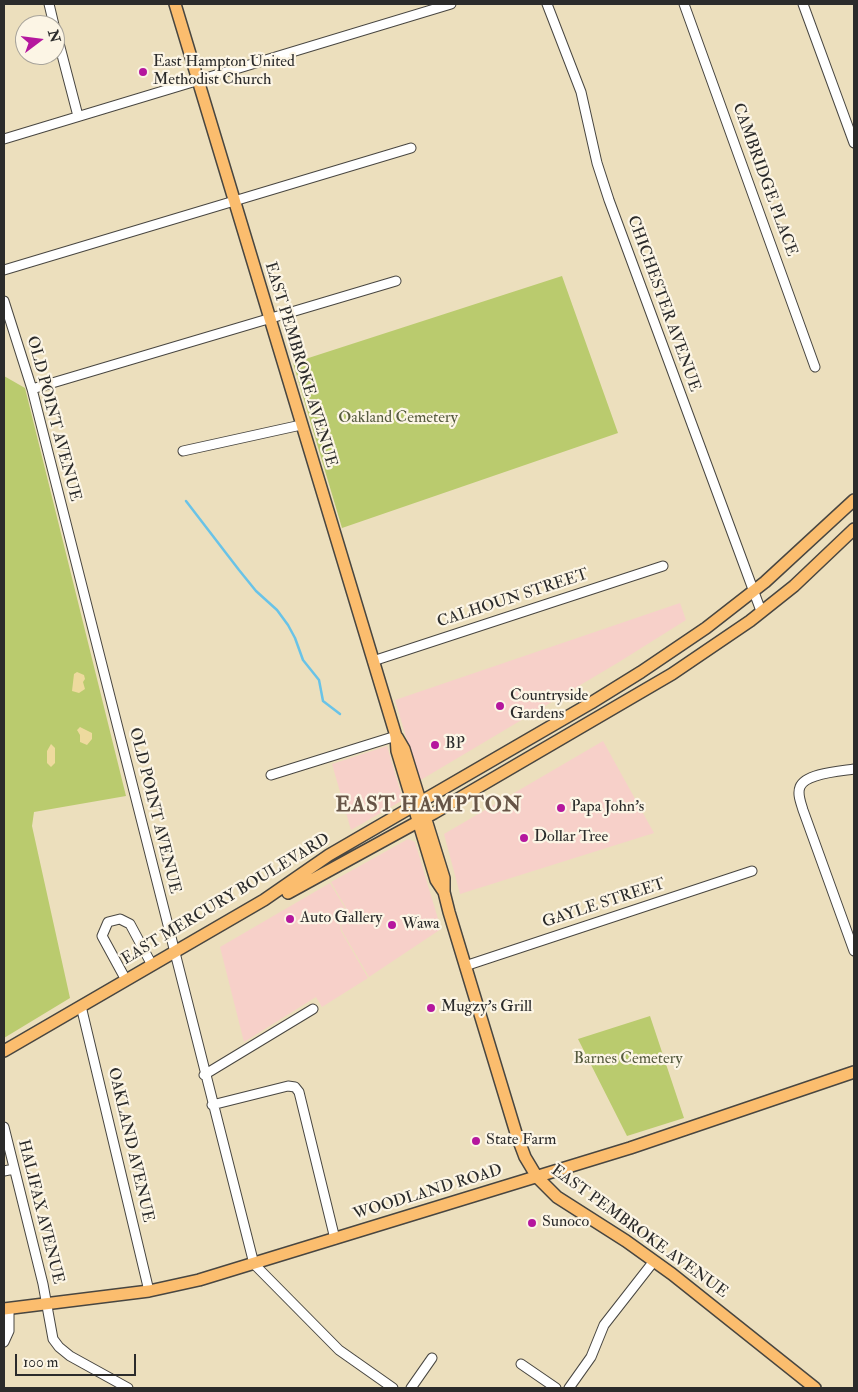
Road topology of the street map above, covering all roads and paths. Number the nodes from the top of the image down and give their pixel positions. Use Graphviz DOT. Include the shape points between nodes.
graph roads {
  1 [pos="175,4"];
  2 [pos="451,4"];
  3 [pos="547,4"];
  4 [pos="684,4"];
  5 [pos="803,4"];
  6 [pos="65,65"];
  7 [pos="198,81"];
  8 [pos="78,116"];
  9 [pos="4,139"];
  10 [pos="854,143"];
  11 [pos="411,148"];
  12 [pos="234,202"];
  13 [pos="4,270"];
  14 [pos="396,280"];
  15 [pos="4,301"];
  16 [pos="268,318"];
  17 [pos="815,367"];
  18 [pos="32,389"];
  19 [pos="301,425"];
  20 [pos="183,451"];
  21 [pos="854,500"];
  22 [pos="854,529"];
  23 [pos="663,566"];
  24 [pos="754,591"];
  25 [pos="761,611"];
  26 [pos="373,662"];
  27 [pos="396,736"];
  28 [pos="854,769"];
  29 [pos="271,775"];
  30 [pos="418,805"];
  31 [pos="422,820"];
  32 [pos="752,871"];
  33 [pos="854,951"];
  34 [pos="175,956"];
  35 [pos="152,965"];
  36 [pos="465,966"];
  37 [pos="126,980"];
  38 [pos="313,1009"];
  39 [pos="82,1010"];
  40 [pos="4,1051"];
  41 [pos="4,1060"];
  42 [pos="854,1072"];
  43 [pos="204,1075"];
  44 [pos="212,1105"];
  45 [pos="4,1127"];
  46 [pos="14,1169"];
  47 [pos="4,1171"];
  48 [pos="537,1177"];
  49 [pos="335,1239"];
  50 [pos="654,1261"];
  51 [pos="254,1264"];
  52 [pos="149,1291"];
  53 [pos="47,1304"];
  54 [pos="6,1309"];
  55 [pos="4,1342"];
  56 [pos="432,1358"];
  57 [pos="521,1364"];
  58 [pos="128,1388"];
  59 [pos="393,1388"];
  60 [pos="411,1388"];
  61 [pos="556,1388"];
  62 [pos="569,1388"];
  63 [pos="815,1388"];
  1 -- 7 [label="main road, EAST PEMBROKE AVENUE"];
  2 -- 7 [label="street"];
  3 -- 24 [label="street, CHICHESTER AVENUE" via="581,92 609,200"];
  4 -- 17 [label="street, CAMBRIDGE PLACE"];
  5 -- 10 [label="street"];
  6 -- 8 [label="street"];
  7 -- 8 [label="street"];
  7 -- 12 [label="main road, EAST PEMBROKE AVENUE"];
  8 -- 9 [label="street"];
  11 -- 12 [label="street"];
  12 -- 13 [label="street"];
  12 -- 16 [label="main road, EAST PEMBROKE AVENUE"];
  14 -- 16 [label="street"];
  15 -- 18 [label="street, OLD POINT AVENUE"];
  16 -- 18 [label="street"];
  16 -- 19 [label="main road, EAST PEMBROKE AVENUE"];
  18 -- 34 [label="street, OLD POINT AVENUE"];
  19 -- 20 [label="street"];
  19 -- 26 [label="main road, EAST PEMBROKE AVENUE"];
  21 -- 24 [label="main road, EAST MERCURY BOULEVARD"];
  22 -- 25 [label="main road, EAST MERCURY BOULEVARD" via="794,586"];
  23 -- 26 [label="street, CALHOUN STREET"];
  24 -- 25 [label="street, CHICHESTER AVENUE"];
  24 -- 30 [label="main road, EAST MERCURY BOULEVARD" via="706,628 604,696"];
  25 -- 31 [label="main road, EAST MERCURY BOULEVARD" via="672,674"];
  26 -- 27 [label="main road, EAST PEMBROKE AVENUE"];
  27 -- 29 [label="street"];
  27 -- 30 [label="main road, EAST PEMBROKE AVENUE" via="397,751"];
  28 -- 33 [label="street" via="812,776 800,787 803,810"];
  30 -- 31 [label="main road, EAST PEMBROKE AVENUE"];
  30 -- 34 [label="main road, EAST MERCURY BOULEVARD" via="329,855 291,883"];
  31 -- 34 [label="main road, EAST MERCURY BOULEVARD"];
  31 -- 36 [label="main road, EAST PEMBROKE AVENUE" via="444,878 444,892"];
  32 -- 36 [label="street, GAYLE STREET"];
  34 -- 35 [label="main road, EAST MERCURY BOULEVARD"];
  34 -- 39 [label="main road, EAST MERCURY BOULEVARD"];
  34 -- 43 [label="street, OLD POINT AVENUE"];
  35 -- 37 [label="main road, EAST MERCURY BOULEVARD"];
  35 -- 37 [label="street" via="130,924 120,919 108,922 102,936"];
  36 -- 48 [label="main road, EAST PEMBROKE AVENUE" via="520,1144"];
  37 -- 39 [label="main road, EAST MERCURY BOULEVARD"];
  38 -- 43 [label="street"];
  39 -- 40 [label="main road, EAST MERCURY BOULEVARD"];
  39 -- 41 [label="main road, EAST MERCURY BOULEVARD"];
  39 -- 52 [label="street, OAKLAND AVENUE"];
  42 -- 48 [label="main road, WOODLAND ROAD"];
  43 -- 44 [label="street, OLD POINT AVENUE"];
  44 -- 49 [label="street" via="295,1087 306,1115"];
  44 -- 51 [label="street, OLD POINT AVENUE"];
  45 -- 46 [label="street, HALIFAX AVENUE"];
  46 -- 47 [label="street"];
  46 -- 53 [label="street, HALIFAX AVENUE"];
  48 -- 49 [label="main road, WOODLAND ROAD"];
  48 -- 50 [label="main road, EAST PEMBROKE AVENUE" via="563,1201"];
  49 -- 51 [label="main road, WOODLAND ROAD"];
  50 -- 62 [label="street" via="604,1324 591,1357"];
  50 -- 63 [label="main road, EAST PEMBROKE AVENUE"];
  51 -- 52 [label="main road, WOODLAND ROAD"];
  51 -- 59 [label="street, OLD POINT AVENUE" via="339,1350"];
  52 -- 53 [label="main road, WOODLAND ROAD"];
  53 -- 54 [label="main road, WOODLAND ROAD"];
  53 -- 58 [label="street, HALIFAX AVENUE" via="51,1334 59,1347"];
  54 -- 55 [label="street" via="9,1331"];
  56 -- 60 [label="street"];
  57 -- 61 [label="street"];
}
